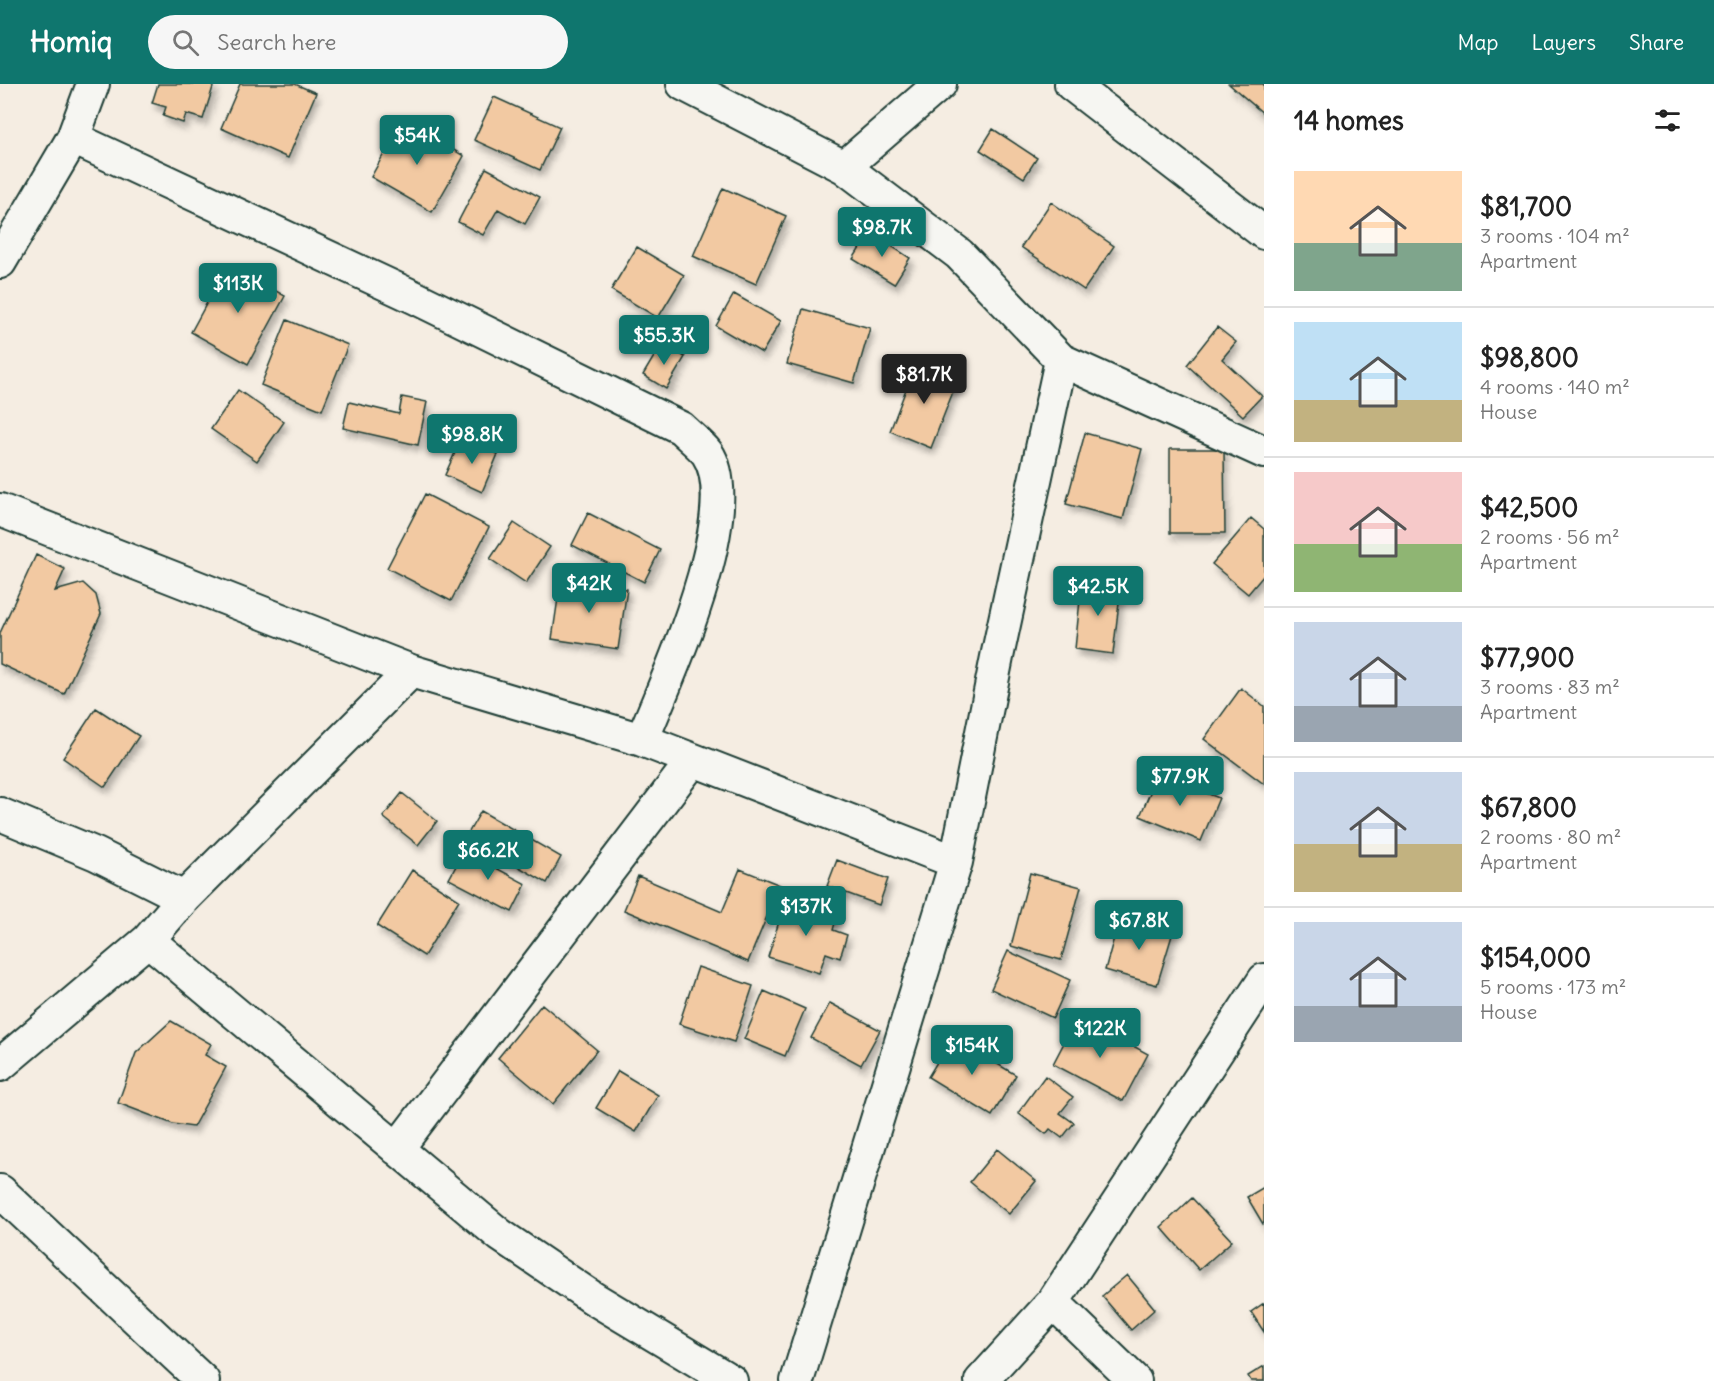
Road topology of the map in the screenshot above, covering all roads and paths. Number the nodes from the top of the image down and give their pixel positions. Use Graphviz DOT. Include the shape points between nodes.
graph roads {
  1 [pos="93,84"];
  2 [pos="683,84"];
  3 [pos="940,84"];
  4 [pos="1071,84"];
  5 [pos="73,138"];
  6 [pos="844,167"];
  7 [pos="1264,233"];
  8 [pos="0,262"];
  9 [pos="1061,360"];
  10 [pos="1264,452"];
  11 [pos="0,510"];
  12 [pos="411,671"];
  13 [pos="642,740"];
  14 [pos="693,760"];
  15 [pos="0,814"];
  16 [pos="956,862"];
  17 [pos="184,898"];
  18 [pos="148,940"];
  19 [pos="1260,995"];
  20 [pos="0,1065"];
  21 [pos="397,1149"];
  22 [pos="0,1191"];
  23 [pos="1053,1302"];
  24 [pos="203,1381"];
  25 [pos="731,1381"];
  26 [pos="797,1381"];
  27 [pos="981,1381"];
  28 [pos="1135,1381"];
  1 -- 5 [label="street"];
  2 -- 6 [label="street"];
  3 -- 6 [label="street"];
  4 -- 7 [label="street"];
  5 -- 8 [label="street"];
  5 -- 13 [label="street" via="416,298 681,428 708,454 718,486 701,592"];
  6 -- 9 [label="street" via="959,254"];
  9 -- 10 [label="street"];
  9 -- 16 [label="street"];
  11 -- 12 [label="street"];
  12 -- 13 [label="street"];
  12 -- 17 [label="street"];
  13 -- 14 [label="street"];
  14 -- 16 [label="street"];
  14 -- 21 [label="street"];
  15 -- 17 [label="street" via="96,854"];
  16 -- 26 [label="street"];
  17 -- 18 [label="street"];
  18 -- 20 [label="street"];
  18 -- 21 [label="street"];
  19 -- 23 [label="street"];
  21 -- 25 [label="street" via="500,1235 592,1298"];
  22 -- 24 [label="street"];
  23 -- 27 [label="street"];
  23 -- 28 [label="street"];
}
